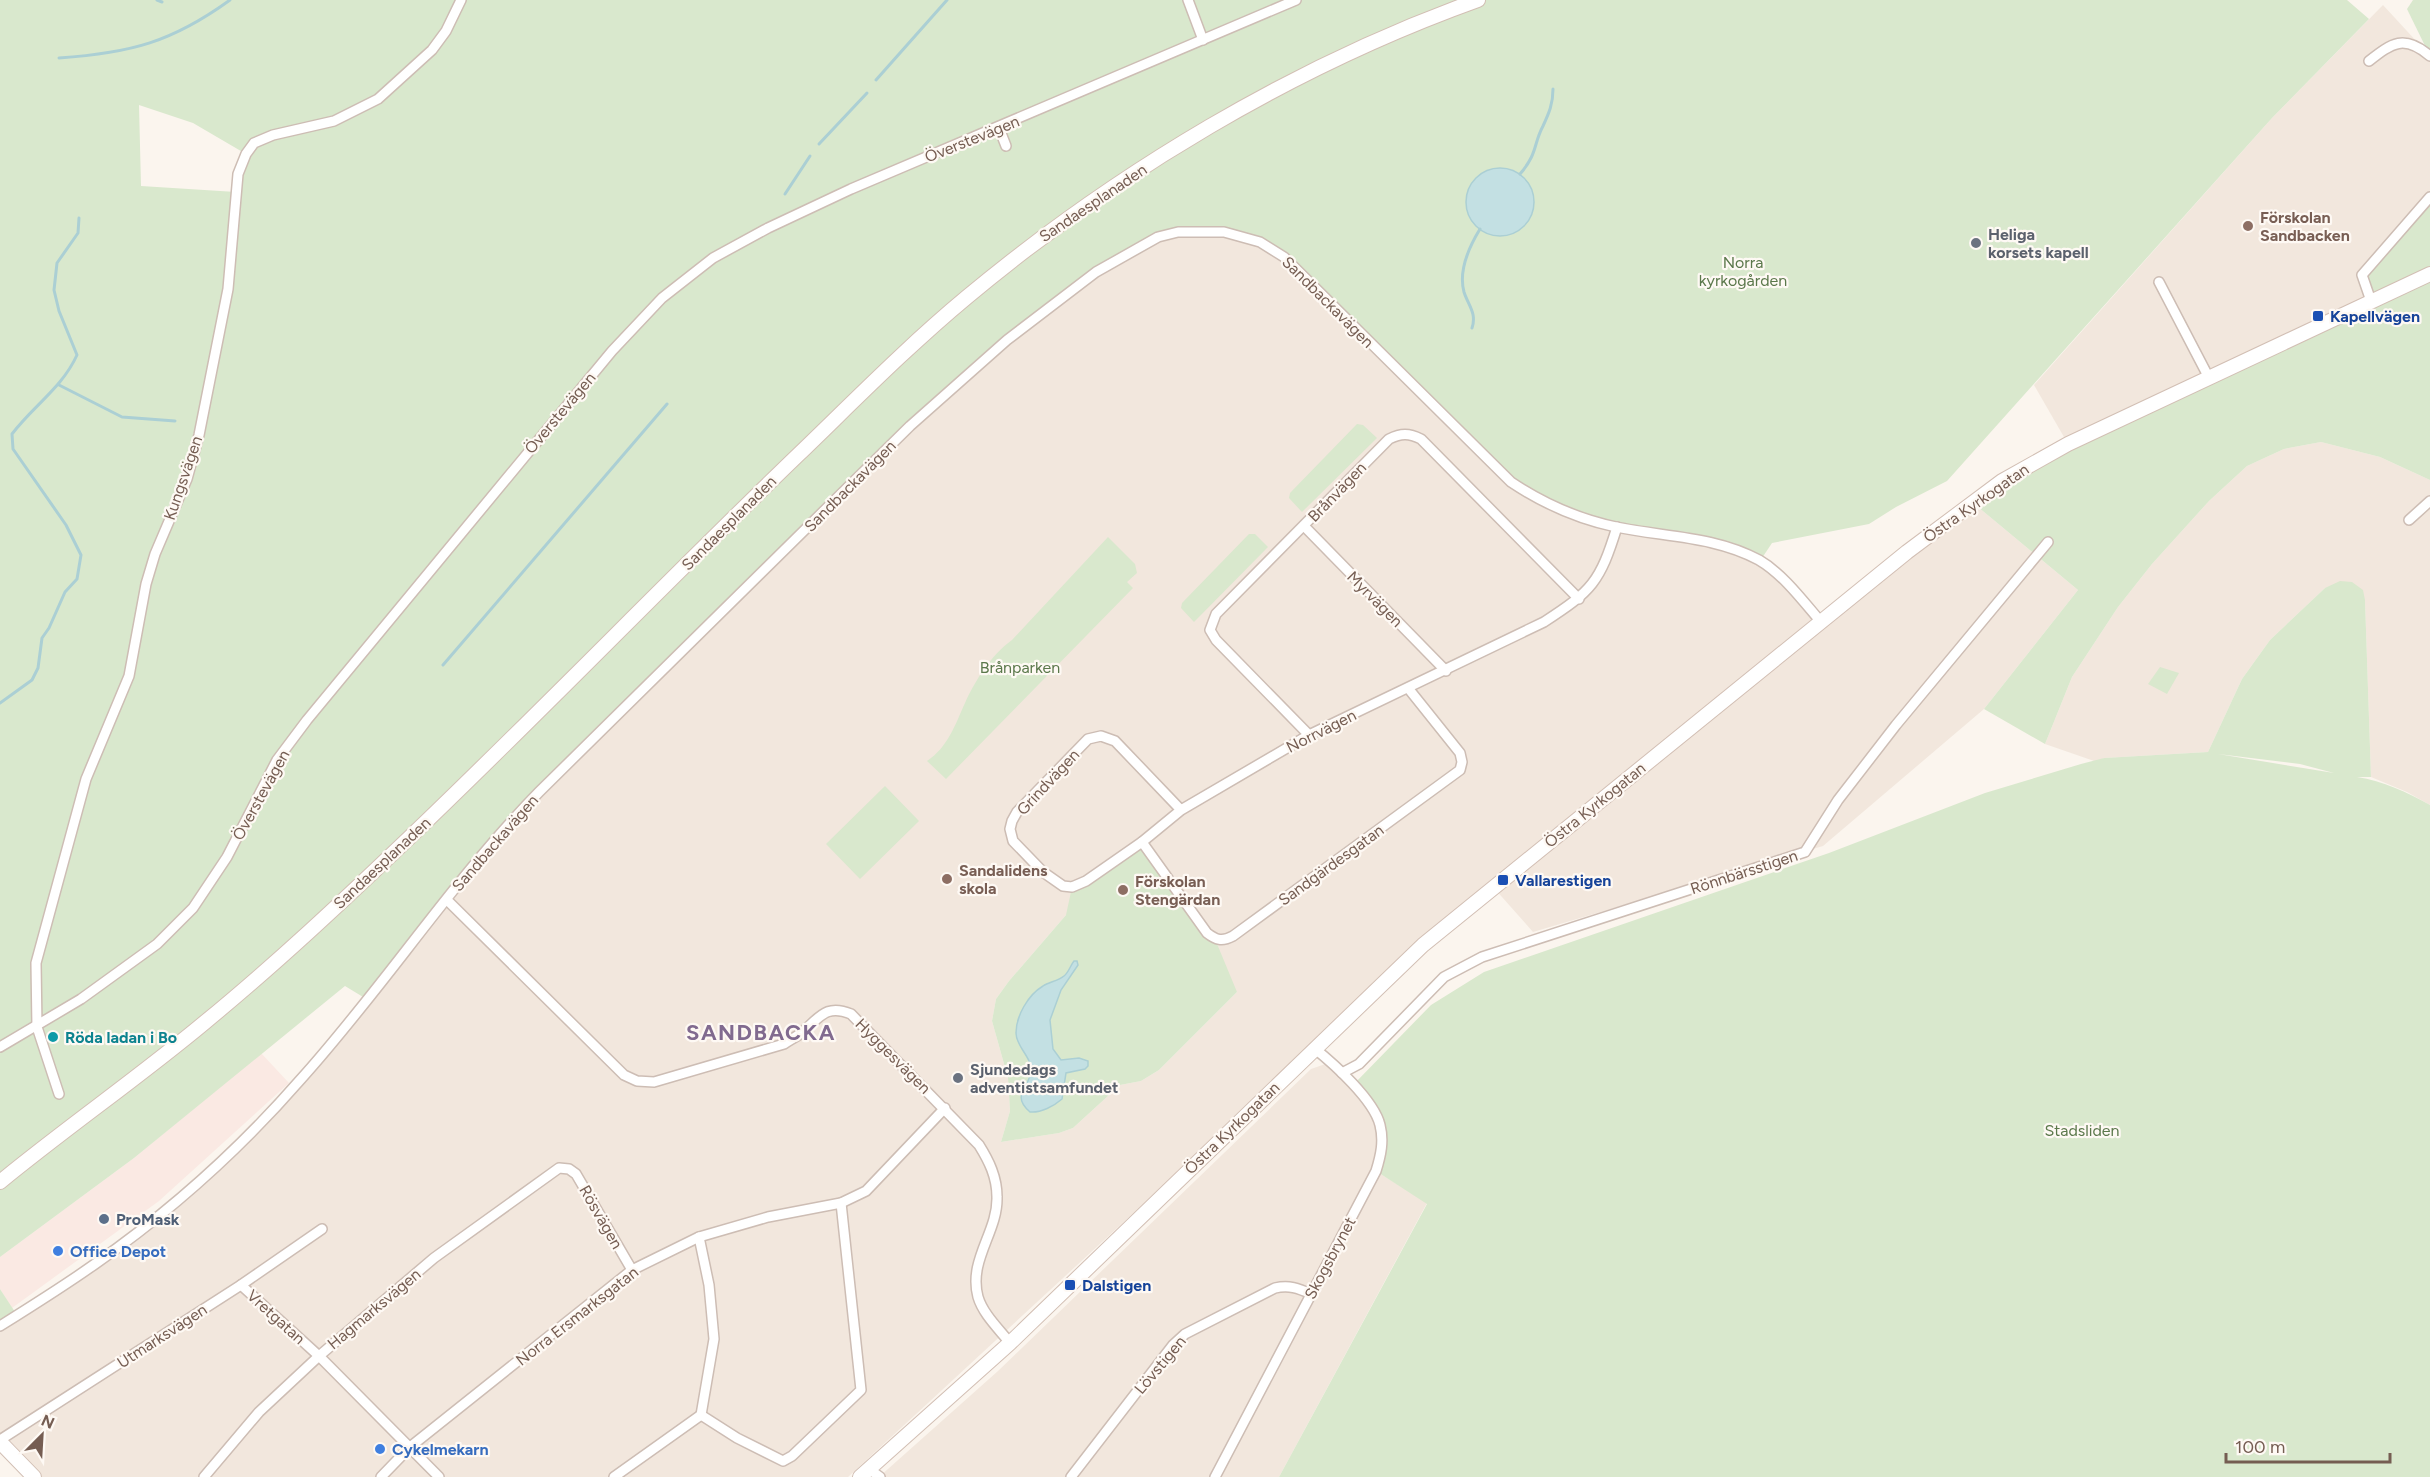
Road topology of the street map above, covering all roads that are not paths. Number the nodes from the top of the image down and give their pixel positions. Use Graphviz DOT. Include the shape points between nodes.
graph roads {
  1 [pos="461,0"];
  2 [pos="1188,0"];
  3 [pos="1296,0"];
  4 [pos="1478,0"];
  5 [pos="1203,40"];
  6 [pos="2430,56"];
  7 [pos="2369,61"];
  8 [pos="999,128"];
  9 [pos="1006,146"];
  10 [pos="2430,197"];
  11 [pos="2430,274"];
  12 [pos="2159,282"];
  13 [pos="2371,301"];
  14 [pos="2208,376"];
  15 [pos="2430,501"];
  16 [pos="2409,520"];
  17 [pos="1304,526"];
  18 [pos="1617,527"];
  19 [pos="2048,542"];
  20 [pos="1579,598"];
  21 [pos="1821,622"];
  22 [pos="1446,671"];
  23 [pos="1408,688"];
  24 [pos="1309,735"];
  25 [pos="1181,810"];
  26 [pos="1013,841"];
  27 [pos="1142,842"];
  28 [pos="447,900"];
  29 [pos="37,1027"];
  30 [pos="0,1047"];
  31 [pos="1314,1048"];
  32 [pos="1342,1073"];
  33 [pos="60,1094"];
  34 [pos="945,1108"];
  35 [pos="47,1143"];
  36 [pos="0,1169"];
  37 [pos="566,1169"];
  38 [pos="0,1182"];
  39 [pos="840,1203"];
  40 [pos="322,1229"];
  41 [pos="699,1237"];
  42 [pos="632,1270"];
  43 [pos="241,1285"];
  44 [pos="1311,1294"];
  45 [pos="0,1326"];
  46 [pos="1010,1342"];
  47 [pos="319,1356"];
  48 [pos="701,1415"];
  49 [pos="0,1441"];
  50 [pos="410,1447"];
  51 [pos="870,1474"];
  52 [pos="34,1477"];
  53 [pos="204,1477"];
  54 [pos="381,1477"];
  55 [pos="439,1477"];
  56 [pos="614,1477"];
  57 [pos="1071,1477"];
  58 [pos="1215,1477"];
  1 -- 29 [label="street, Kungsvägen" via="432,50 378,99 334,121 273,135 254,143 246,154 238,174 228,289 200,435 146,584 129,675 86,779 67,842 36,963"];
  2 -- 5 [label="street"];
  3 -- 5 [label="street, Överstevägen"];
  4 -- 35 [label="street, Sandaesplanaden" via="1374,41 1268,92 1165,154 1046,234 983,284 880,375 422,826 294,946 203,1024"];
  5 -- 8 [label="street, Överstevägen"];
  6 -- 7 [label="street" via="2409,44 2391,44"];
  8 -- 9 [label="street"];
  8 -- 29 [label="street, Överstevägen" via="768,228 713,258 662,298 612,351 307,720 277,760 227,857 193,908 158,944"];
  10 -- 13 [label="street" via="2362,275"];
  11 -- 13 [label="street, Östra Kyrkogatan"];
  12 -- 14 [label="street"];
  13 -- 14 [label="street, Östra Kyrkogatan"];
  14 -- 21 [label="street, Östra Kyrkogatan" via="2002,481"];
  15 -- 16 [label="street"];
  17 -- 20 [label="street, Brånvägen" via="1389,439 1411,434 1421,439"];
  17 -- 22 [label="street, Myrvägen"];
  17 -- 24 [label="street, Brånvägen" via="1216,614 1210,630"];
  18 -- 20 [label="street, Norrvägen" via="1600,573"];
  18 -- 21 [label="street, Sandbackavägen" via="1719,544 1760,561"];
  18 -- 28 [label="street, Sandbackavägen" via="1575,516 1538,500 1511,482 1284,257 1260,242 1224,232 1188,231 1158,237 1096,272 1033,319 910,426 507,825"];
  19 -- 32 [label="street, Rönnbärsstigen" via="1896,725 1838,800 1805,852 1482,957 1444,977 1359,1064"];
  20 -- 22 [label="street, Norrvägen" via="1544,622"];
  21 -- 31 [label="street, Östra Kyrkogatan" via="1437,933"];
  22 -- 23 [label="street, Norrvägen"];
  23 -- 24 [label="street, Norrvägen"];
  23 -- 27 [label="street, Sandgärdesgatan" via="1460,753 1460,770 1233,936 1215,939 1207,933"];
  24 -- 25 [label="street, Norrvägen"];
  25 -- 26 [label="street, Grindvägen" via="1115,741 1101,736 1088,740 1017,812 1011,829"];
  25 -- 27 [label="street, Norrvägen"];
  26 -- 27 [label="street, Norrvägen" via="1043,872 1062,886 1072,887"];
  28 -- 34 [label="street, Hyggesvägen" via="624,1076 654,1082 784,1044 829,1010 842,1010 851,1014"];
  28 -- 45 [label="street, Sandbackavägen" via="349,1025 218,1166 95,1265"];
  29 -- 30 [label="street, Överstevägen"];
  29 -- 33 [label="street, Kungsvägen"];
  31 -- 32 [label="street, Skogsbrynet"];
  31 -- 46 [label="street, Östra Kyrkogatan"];
  32 -- 44 [label="street, Skogsbrynet" via="1374,1111 1380,1124 1382,1154"];
  34 -- 39 [label="street, Norra Ersmarksgatan" via="866,1191"];
  34 -- 46 [label="street, Hyggesvägen" via="979,1144 994,1173 998,1198 979,1257 977,1294"];
  35 -- 36 [label="street, Sandaesplanaden"];
  35 -- 38 [label="street, Sandaesplanaden"];
  37 -- 42 [label="street, Rösvägen" via="576,1174"];
  37 -- 47 [label="street, Hagmarksvägen" via="559,1168 434,1258"];
  39 -- 41 [label="street, Norra Ersmarksgatan" via="768,1217"];
  39 -- 48 [label="street" via="861,1390 783,1461"];
  40 -- 43 [label="street, Utmarksvägen"];
  41 -- 42 [label="street, Norra Ersmarksgatan"];
  41 -- 48 [label="street" via="714,1339"];
  42 -- 50 [label="street, Norra Ersmarksgatan"];
  43 -- 47 [label="street, Vretgatan"];
  43 -- 49 [label="street, Utmarksvägen"];
  44 -- 57 [label="street, Lövstigen" via="1296,1287 1275,1288 1185,1334"];
  44 -- 58 [label="street, Skogsbrynet"];
  46 -- 51 [label="street, Östra Kyrkogatan"];
  47 -- 50 [label="street, Vretgatan"];
  47 -- 53 [label="street, Hagmarksvägen" via="259,1412"];
  48 -- 56 [label="street"];
  49 -- 52 [label="street"];
  50 -- 54 [label="street, Norra Ersmarksgatan"];
  50 -- 55 [label="street, Vretgatan"];
}
